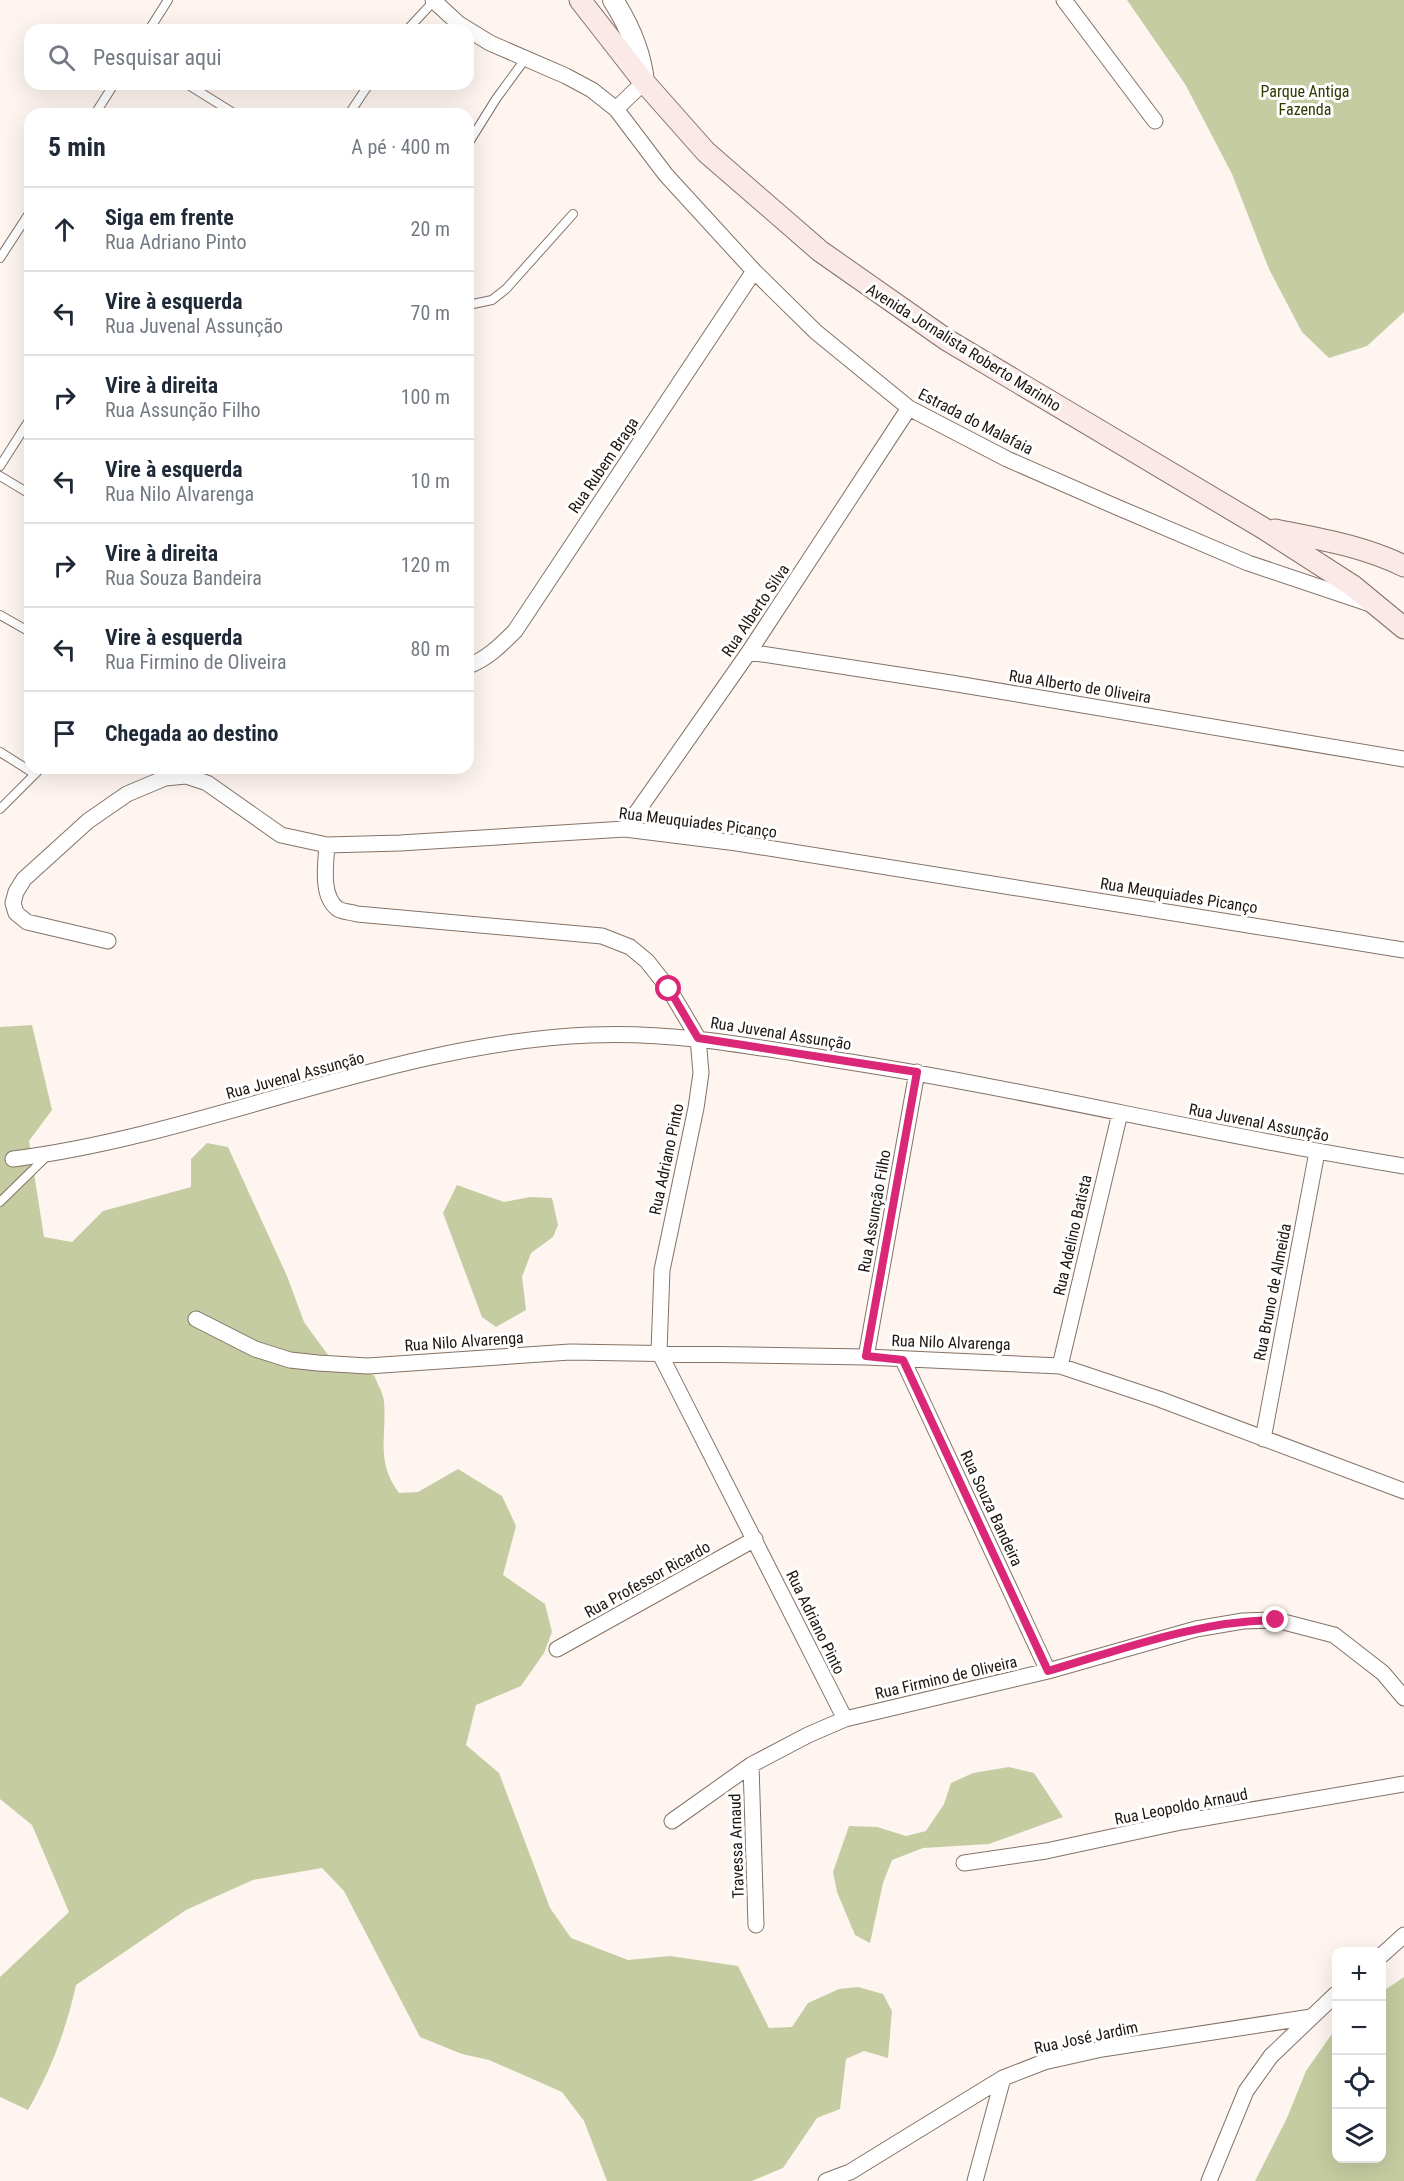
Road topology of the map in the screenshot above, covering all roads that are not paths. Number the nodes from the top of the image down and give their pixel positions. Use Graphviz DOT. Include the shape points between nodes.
graph roads {
  1 [pos="168,0"];
  2 [pos="580,0"];
  3 [pos="613,0"];
  4 [pos="1064,0"];
  5 [pos="434,1"];
  6 [pos="153,24"];
  7 [pos="413,24"];
  8 [pos="459,24"];
  9 [pos="474,33"];
  10 [pos="526,58"];
  11 [pos="644,82"];
  12 [pos="110,90"];
  13 [pos="196,90"];
  14 [pos="365,90"];
  15 [pos="99,108"];
  16 [pos="223,108"];
  17 [pos="353,108"];
  18 [pos="616,109"];
  19 [pos="1155,121"];
  20 [pos="474,134"];
  21 [pos="573,214"];
  22 [pos="24,221"];
  23 [pos="0,258"];
  24 [pos="754,271"];
  25 [pos="474,304"];
  26 [pos="909,408"];
  27 [pos="24,428"];
  28 [pos="0,466"];
  29 [pos="0,476"];
  30 [pos="24,490"];
  31 [pos="1263,528"];
  32 [pos="1404,566"];
  33 [pos="1382,608"];
  34 [pos="0,615"];
  35 [pos="1404,628"];
  36 [pos="24,629"];
  37 [pos="749,652"];
  38 [pos="474,664"];
  39 [pos="0,752"];
  40 [pos="1404,759"];
  41 [pos="24,764"];
  42 [pos="35,774"];
  43 [pos="0,809"];
  44 [pos="625,828"];
  45 [pos="327,845"];
  46 [pos="108,941"];
  47 [pos="1404,950"];
  48 [pos="698,1038"];
  49 [pos="917,1072"];
  50 [pos="1120,1113"];
  51 [pos="1317,1152"];
  52 [pos="49,1154"];
  53 [pos="13,1159"];
  54 [pos="1404,1166"];
  55 [pos="0,1202"];
  56 [pos="196,1318"];
  57 [pos="659,1352"];
  58 [pos="866,1356"];
  59 [pos="903,1360"];
  60 [pos="1060,1366"];
  61 [pos="1263,1439"];
  62 [pos="1404,1491"];
  63 [pos="755,1539"];
  64 [pos="557,1649"];
  65 [pos="1048,1671"];
  66 [pos="1404,1698"];
  67 [pos="845,1719"];
  68 [pos="751,1765"];
  69 [pos="1404,1784"];
  70 [pos="672,1821"];
  71 [pos="964,1863"];
  72 [pos="756,1925"];
  73 [pos="1404,1935"];
  74 [pos="1386,1951"];
  75 [pos="1332,1998"];
  76 [pos="1311,2017"];
  77 [pos="1003,2078"];
  78 [pos="826,2181"];
  79 [pos="975,2181"];
  80 [pos="1209,2181"];
  1 -- 6 [label="lane"];
  2 -- 11 [label="main road, Avenida Jornalista Roberto Marinho"];
  3 -- 11 [label="street" via="634,39"];
  4 -- 19 [label="street"];
  5 -- 7 [label="lane"];
  5 -- 8 [label="street, Estrada do Malafaia"];
  9 -- 10 [label="street, Estrada do Malafaia"];
  10 -- 18 [label="street, Estrada do Malafaia" via="584,85"];
  10 -- 20 [label="lane"];
  11 -- 18 [label="street"];
  11 -- 31 [label="main road, Avenida Jornalista Roberto Marinho" via="706,152 755,197 870,288 1024,388"];
  12 -- 15 [label="lane"];
  13 -- 16 [label="lane"];
  14 -- 17 [label="lane"];
  18 -- 24 [label="street, Estrada do Malafaia" via="666,175"];
  21 -- 25 [label="lane" via="506,289 492,300"];
  22 -- 23 [label="lane"];
  24 -- 26 [label="street, Estrada do Malafaia" via="816,332"];
  24 -- 38 [label="street, Rua Rubem Braga" via="514,631 501,646"];
  26 -- 33 [label="street, Estrada do Malafaia" via="1007,459 1119,508 1248,562"];
  26 -- 37 [label="street, Rua Alberto Silva"];
  27 -- 28 [label="lane"];
  29 -- 30 [label="lane"];
  31 -- 32 [label="main road" via="1342,543"];
  31 -- 33 [label="main road, Avenida Jornalista Roberto Marinho"];
  33 -- 35 [label="main road, Avenida Jornalista Roberto Marinho"];
  34 -- 36 [label="lane"];
  37 -- 40 [label="street, Rua Alberto de Oliveira"];
  37 -- 44 [label="street, Rua Alberto Silva"];
  39 -- 41 [label="lane"];
  42 -- 43 [label="lane"];
  44 -- 45 [label="street, Rua Meuquiades Picanço"];
  44 -- 47 [label="street, Rua Meuquiades Picanço"];
  45 -- 46 [label="street, Rua Meuquiades Picanço" via="281,835 207,783 186,777 165,778 127,794 88,821 24,879 12,903 16,913 27,922"];
  45 -- 48 [label="street, Rua Adriano Pinto" via="326,881 330,898 339,909 357,914 602,936 630,947 647,961"];
  48 -- 49 [label="street, Rua Juvenal Assunção"];
  48 -- 52 [label="street, Rua Juvenal Assunção" via="592,1035 518,1041 443,1055 83,1149"];
  48 -- 57 [label="street, Rua Adriano Pinto" via="701,1073 662,1270"];
  49 -- 50 [label="street, Rua Juvenal Assunção"];
  49 -- 58 [label="street, Rua Assunção Filho"];
  50 -- 51 [label="street, Rua Juvenal Assunção"];
  50 -- 60 [label="street, Rua Adelino Batista"];
  51 -- 54 [label="street, Rua Juvenal Assunção"];
  51 -- 61 [label="street, Rua Bruno de Almeida"];
  52 -- 53 [label="street, Rua Juvenal Assunção"];
  52 -- 55 [label="lane"];
  56 -- 57 [label="street, Rua Nilo Alvarenga" via="255,1349 290,1360 368,1366 570,1352"];
  57 -- 58 [label="street, Rua Nilo Alvarenga"];
  57 -- 63 [label="street, Rua Adriano Pinto"];
  58 -- 59 [label="street, Rua Nilo Alvarenga"];
  59 -- 60 [label="street, Rua Nilo Alvarenga"];
  59 -- 65 [label="street, Rua Souza Bandeira"];
  60 -- 61 [label="street, Rua Nilo Alvarenga"];
  61 -- 62 [label="street, Rua Nilo Alvarenga"];
  63 -- 64 [label="street, Rua Professor Ricardo"];
  63 -- 67 [label="street, Rua Adriano Pinto"];
  65 -- 66 [label="street, Rua Firmino de Oliveira" via="1196,1629 1276,1620 1334,1635 1383,1673"];
  65 -- 67 [label="street, Rua Firmino de Oliveira"];
  67 -- 68 [label="street, Rua Firmino de Oliveira"];
  68 -- 70 [label="street, Rua Firmino de Oliveira"];
  68 -- 72 [label="street, Travessa Arnaud"];
  69 -- 71 [label="street, Rua Leopoldo Arnaud"];
  73 -- 74 [label="street"];
  75 -- 76 [label="street"];
  76 -- 77 [label="street, Rua José Jardim" via="1102,2049 1044,2062"];
  76 -- 80 [label="street" via="1271,2056 1246,2091"];
  77 -- 78 [label="street, Rua José Jardim" via="850,2172"];
  77 -- 79 [label="street"];
}
